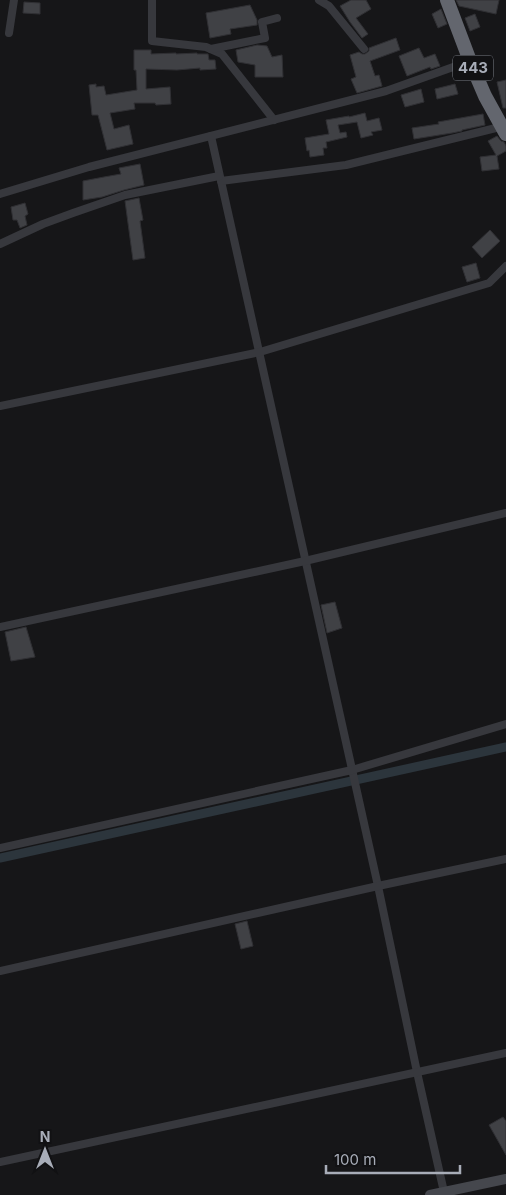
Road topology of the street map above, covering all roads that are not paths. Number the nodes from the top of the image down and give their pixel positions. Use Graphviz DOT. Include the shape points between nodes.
graph roads {
  1 [pos="14,0"];
  2 [pos="152,0"];
  3 [pos="319,0"];
  4 [pos="447,0"];
  5 [pos="277,18"];
  6 [pos="9,33"];
  7 [pos="211,49"];
  8 [pos="364,49"];
  9 [pos="470,61"];
  10 [pos="274,120"];
  11 [pos="505,129"];
  12 [pos="211,136"];
  13 [pos="220,179"];
  14 [pos="0,194"];
  15 [pos="0,244"];
  16 [pos="506,266"];
  17 [pos="260,352"];
  18 [pos="0,406"];
  19 [pos="506,513"];
  20 [pos="306,561"];
  21 [pos="0,627"];
  22 [pos="506,724"];
  23 [pos="352,770"];
  24 [pos="0,848"];
  25 [pos="506,859"];
  26 [pos="378,886"];
  27 [pos="0,971"];
  28 [pos="506,1053"];
  29 [pos="417,1072"];
  30 [pos="0,1162"];
  31 [pos="506,1179"];
  32 [pos="445,1193"];
  33 [pos="430,1195"];
  1 -- 6 [label="street"];
  2 -- 7 [label="street" via="152,41"];
  3 -- 8 [label="street" via="329,6"];
  4 -- 9 [label="highway, 443"];
  5 -- 7 [label="street" via="262,22 265,38"];
  7 -- 10 [label="street" via="222,54"];
  9 -- 10 [label="street" via="386,91"];
  9 -- 11 [label="highway, 443" via="485,96"];
  10 -- 12 [label="street"];
  11 -- 13 [label="street" via="346,165"];
  12 -- 13 [label="street"];
  12 -- 14 [label="street" via="88,167"];
  13 -- 15 [label="street" via="125,195 73,212"];
  13 -- 17 [label="street"];
  16 -- 17 [label="street" via="489,283"];
  17 -- 18 [label="street"];
  17 -- 20 [label="street"];
  19 -- 20 [label="street"];
  20 -- 21 [label="street"];
  20 -- 23 [label="street"];
  22 -- 23 [label="street"];
  23 -- 24 [label="street"];
  23 -- 26 [label="street"];
  25 -- 26 [label="street"];
  26 -- 27 [label="street"];
  26 -- 29 [label="street"];
  28 -- 29 [label="street"];
  29 -- 30 [label="street"];
  29 -- 32 [label="street"];
  31 -- 32 [label="main road"];
  32 -- 33 [label="main road"];
}
